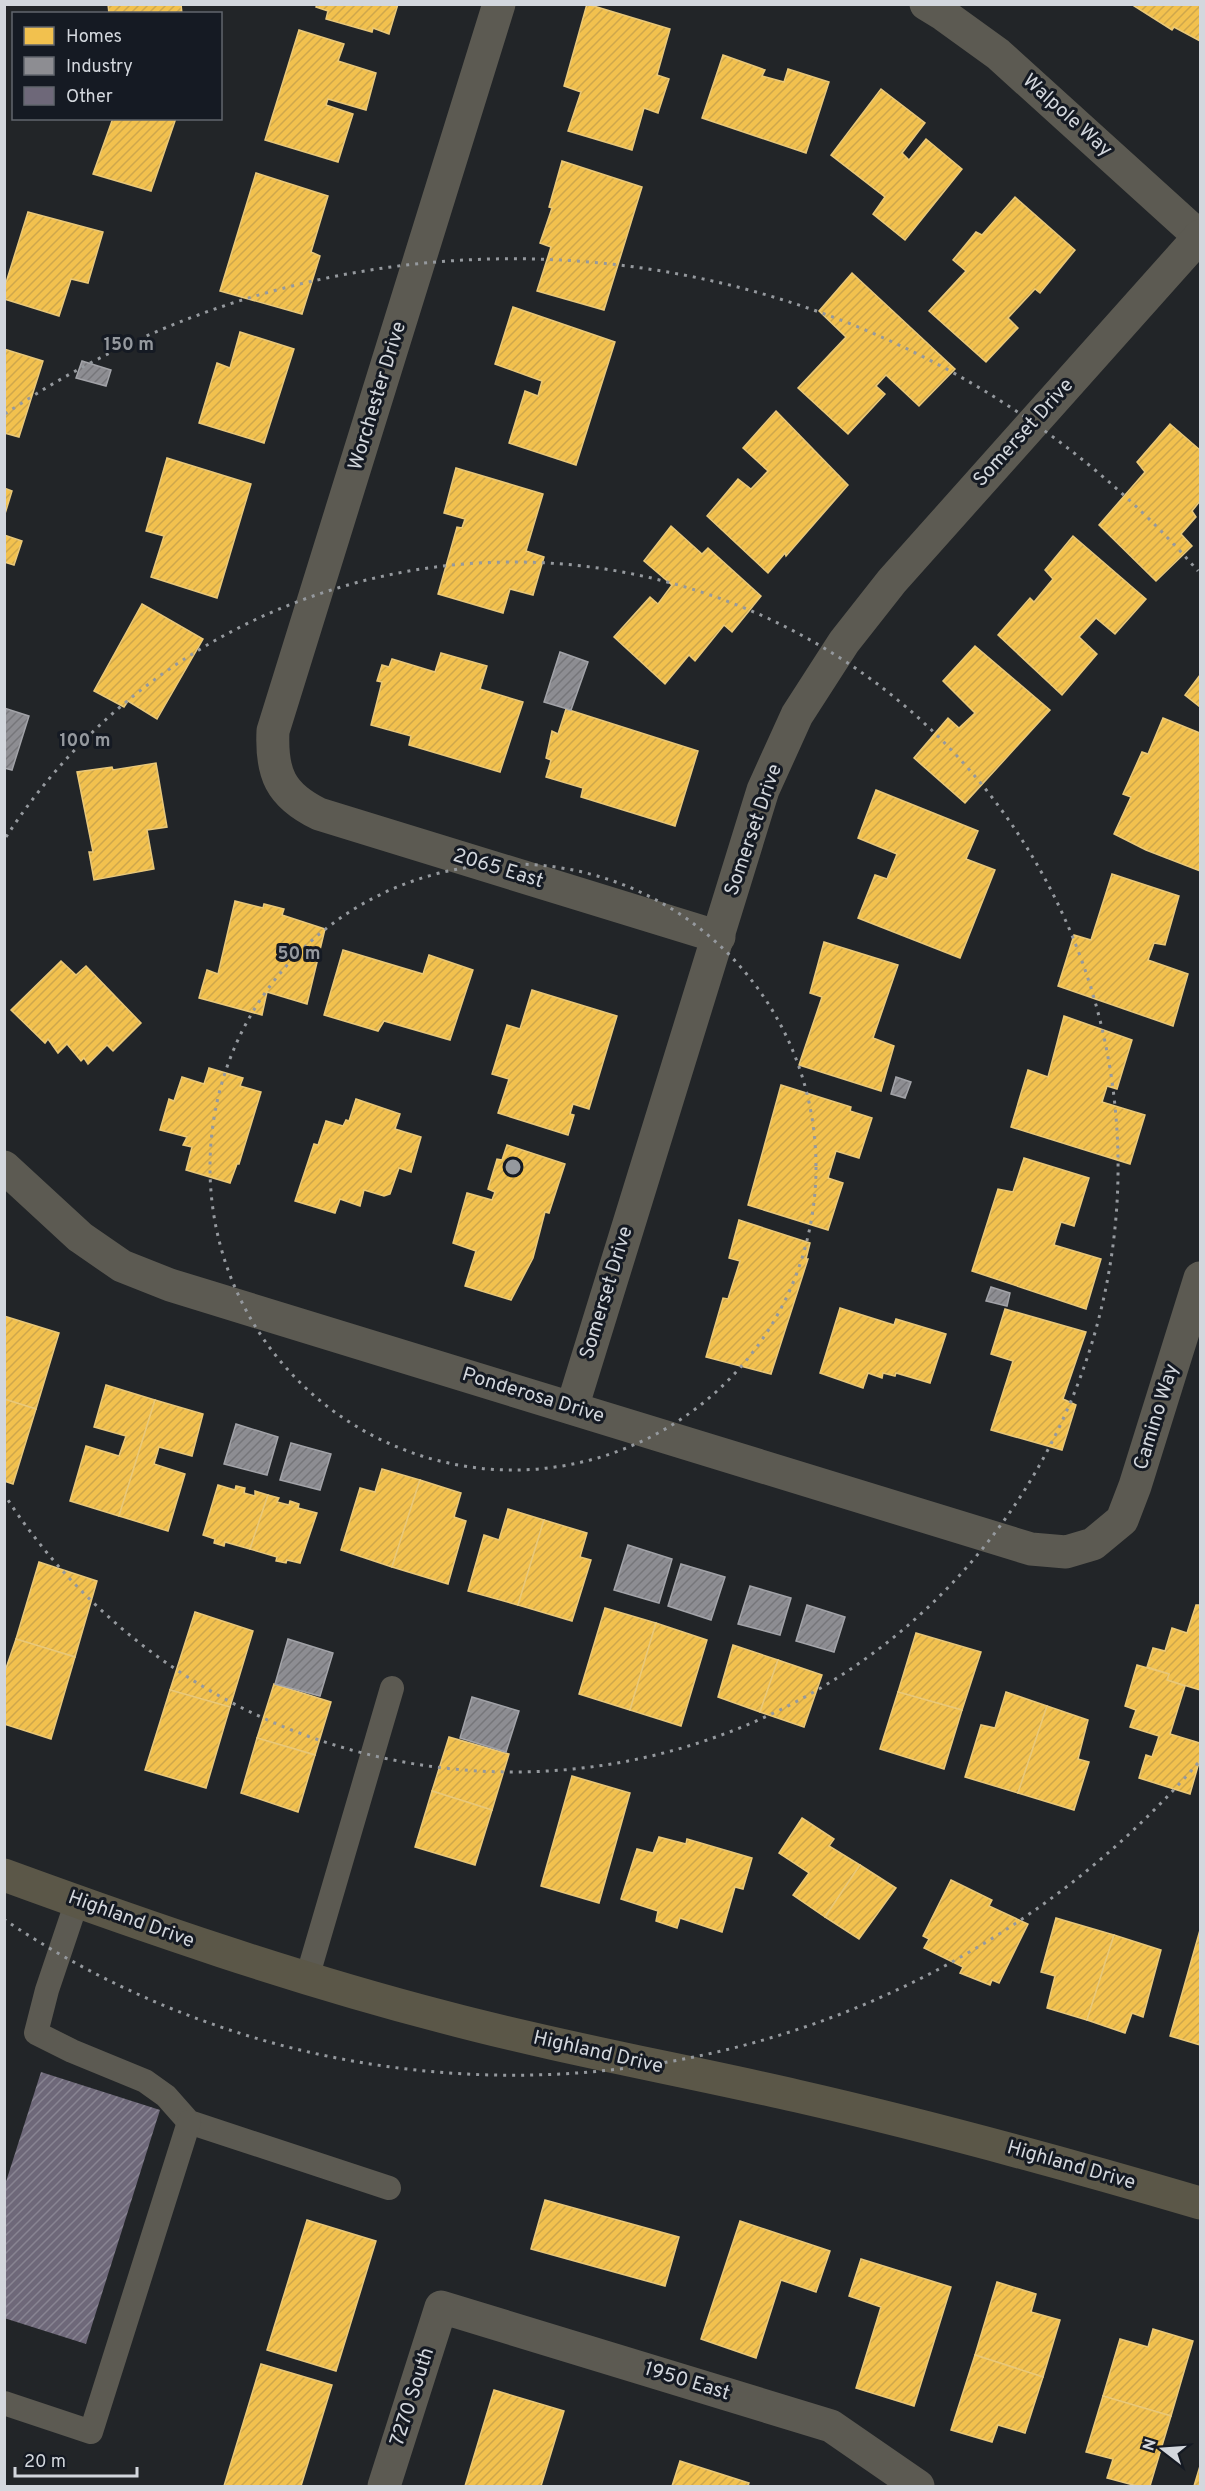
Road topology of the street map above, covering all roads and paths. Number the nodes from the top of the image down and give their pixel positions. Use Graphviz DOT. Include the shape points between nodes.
graph roads {
  1 [pos="499,4"];
  2 [pos="926,4"];
  3 [pos="1200,237"];
  4 [pos="284,789"];
  5 [pos="718,937"];
  6 [pos="4,1167"];
  7 [pos="1200,1278"];
  8 [pos="1194,1320"];
  9 [pos="572,1408"];
  10 [pos="1093,1544"];
  11 [pos="392,1688"];
  12 [pos="4,1875"];
  13 [pos="77,1901"];
  14 [pos="307,1978"];
  15 [pos="189,2122"];
  16 [pos="389,2188"];
  17 [pos="1200,2203"];
  18 [pos="441,2307"];
  19 [pos="4,2403"];
  20 [pos="384,2487"];
  21 [pos="918,2487"];
  1 -- 4 [label="street, Worchester Drive" via="273,731 274,764"];
  2 -- 3 [label="street, Walpole Way" via="998,54"];
  3 -- 5 [label="street, Somerset Drive" via="892,581 844,642 797,715 763,790"];
  4 -- 5 [label="street, 2065 East" via="319,814 362,829"];
  5 -- 9 [label="street, Somerset Drive"];
  6 -- 9 [label="street, Ponderosa Drive" via="80,1237 122,1266 170,1285"];
  7 -- 8 [label="street, Camino Way"];
  8 -- 10 [label="street, Camino Way" via="1122,1520"];
  9 -- 10 [label="street, Ponderosa Drive" via="1031,1549 1066,1552"];
  11 -- 14 [label="lane"];
  12 -- 13 [label="main road, Highland Drive"];
  13 -- 14 [label="main road, Highland Drive"];
  13 -- 15 [label="lane" via="36,2033 145,2081 166,2096"];
  14 -- 17 [label="main road, Highland Drive" via="444,2017 798,2096 1040,2157"];
  15 -- 16 [label="lane"];
  15 -- 19 [label="lane" via="91,2432"];
  18 -- 20 [label="street, 7270 South"];
  18 -- 21 [label="street, 1950 East" via="831,2426"];
}
